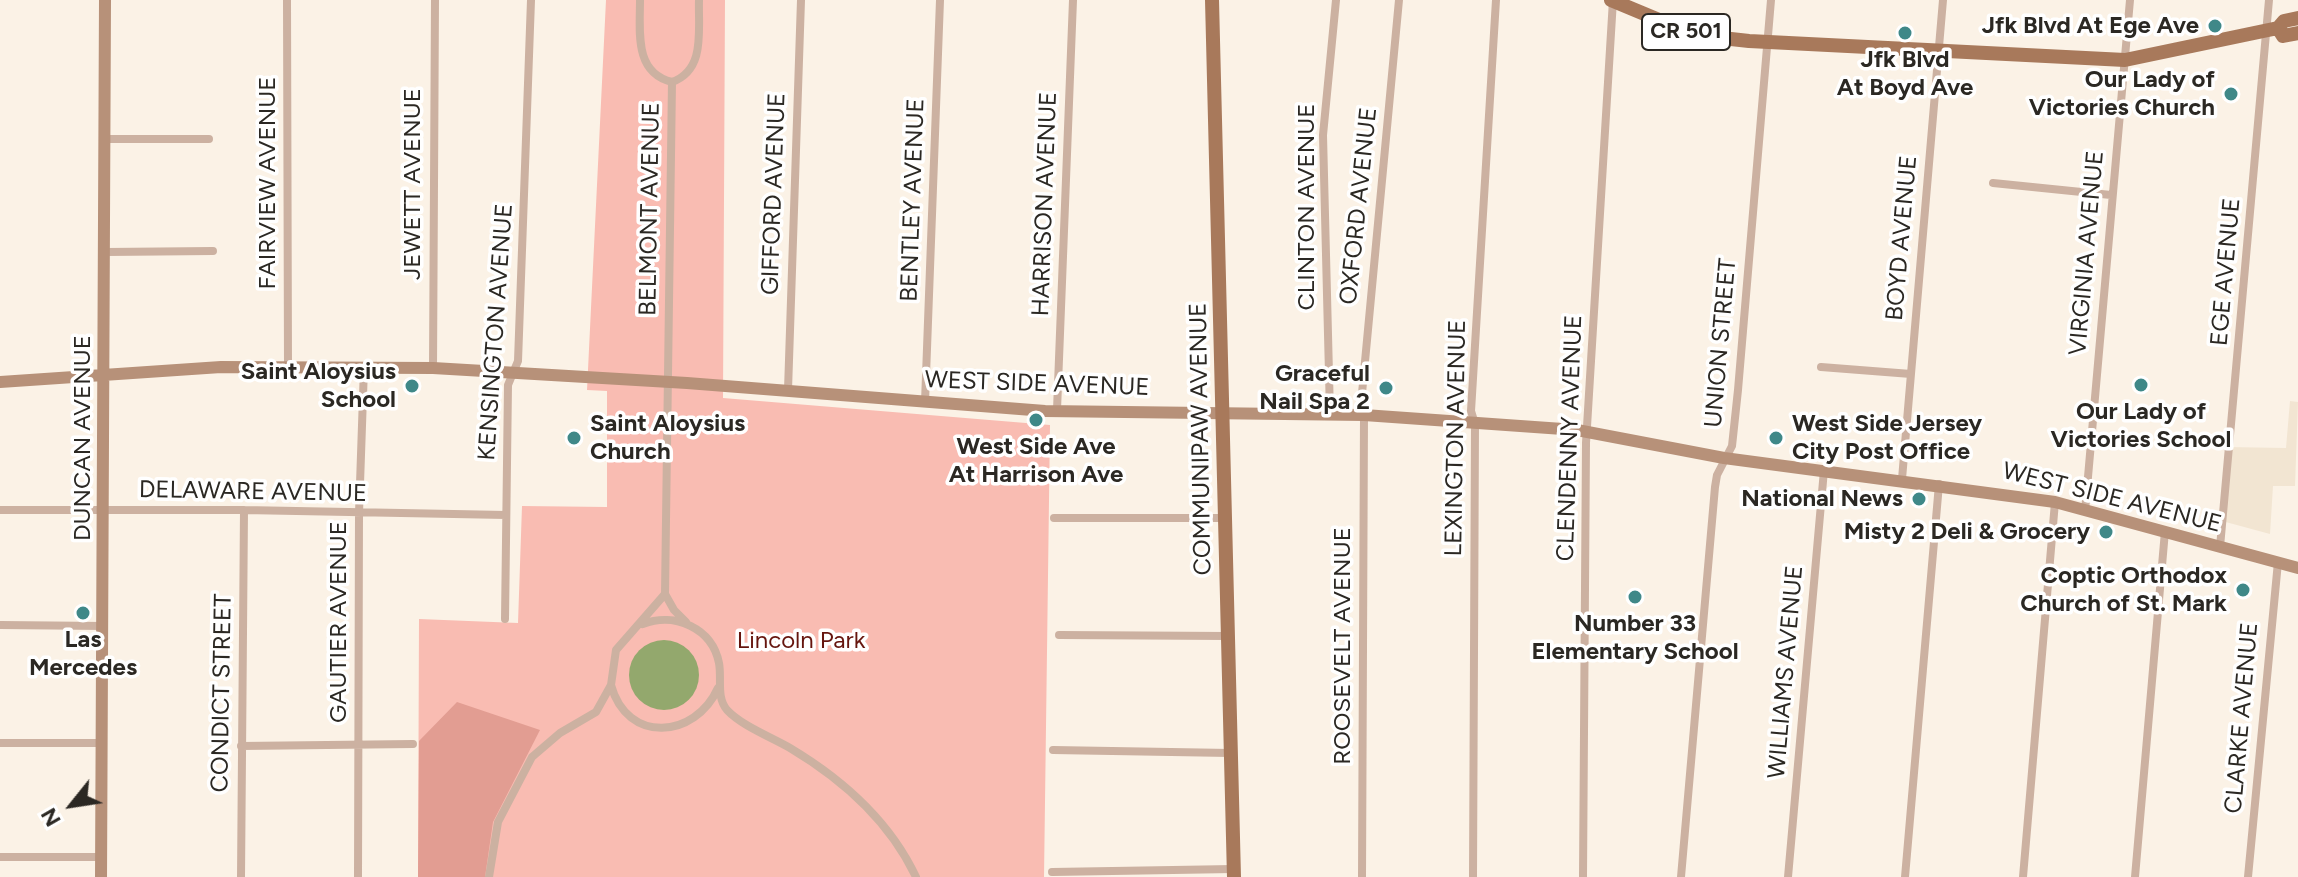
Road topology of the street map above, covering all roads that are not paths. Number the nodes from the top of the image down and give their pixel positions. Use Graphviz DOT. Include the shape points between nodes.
graph roads {
  1 [pos="105,0"];
  2 [pos="287,0"];
  3 [pos="435,0"];
  4 [pos="531,0"];
  5 [pos="640,0"];
  6 [pos="699,0"];
  7 [pos="801,0"];
  8 [pos="940,0"];
  9 [pos="1073,0"];
  10 [pos="1212,0"];
  11 [pos="1336,0"];
  12 [pos="1399,0"];
  13 [pos="1496,0"];
  14 [pos="1613,0"];
  15 [pos="1771,0"];
  16 [pos="1943,0"];
  17 [pos="2130,0"];
  18 [pos="2269,0"];
  19 [pos="2298,18"];
  20 [pos="2272,29"];
  21 [pos="2298,33"];
  22 [pos="1767,42"];
  23 [pos="1938,50"];
  24 [pos="2125,60"];
  25 [pos="672,82"];
  26 [pos="106,139"];
  27 [pos="209,139"];
  28 [pos="1993,183"];
  29 [pos="2111,195"];
  30 [pos="213,251"];
  31 [pos="106,252"];
  32 [pos="288,367"];
  33 [pos="364,367"];
  34 [pos="1821,367"];
  35 [pos="433,368"];
  36 [pos="513,372"];
  37 [pos="1911,374"];
  38 [pos="105,375"];
  39 [pos="0,382"];
  40 [pos="667,382"];
  41 [pos="788,390"];
  42 [pos="925,402"];
  43 [pos="1057,410"];
  44 [pos="1223,411"];
  45 [pos="1330,414"];
  46 [pos="1364,415"];
  47 [pos="1475,424"];
  48 [pos="1588,432"];
  49 [pos="1724,458"];
  50 [pos="1824,470"];
  51 [pos="1902,479"];
  52 [pos="1939,484"];
  53 [pos="2055,502"];
  54 [pos="0,510"];
  55 [pos="244,510"];
  56 [pos="105,511"];
  57 [pos="2085,511"];
  58 [pos="359,513"];
  59 [pos="506,515"];
  60 [pos="1054,518"];
  61 [pos="1224,518"];
  62 [pos="2165,531"];
  63 [pos="2220,547"];
  64 [pos="2278,562"];
  65 [pos="2298,568"];
  66 [pos="665,594"];
  67 [pos="505,619"];
  68 [pos="688,624"];
  69 [pos="0,625"];
  70 [pos="104,626"];
  71 [pos="639,626"];
  72 [pos="1059,635"];
  73 [pos="1227,636"];
  74 [pos="720,679"];
  75 [pos="611,685"];
  76 [pos="0,743"];
  77 [pos="101,743"];
  78 [pos="413,744"];
  79 [pos="360,745"];
  80 [pos="241,746"];
  81 [pos="1053,750"];
  82 [pos="1230,753"];
  83 [pos="0,857"];
  84 [pos="101,857"];
  85 [pos="1052,872"];
  86 [pos="1233,873"];
  87 [pos="101,877"];
  88 [pos="241,877"];
  89 [pos="358,877"];
  90 [pos="489,877"];
  91 [pos="916,877"];
  92 [pos="1362,877"];
  93 [pos="1473,877"];
  94 [pos="1583,877"];
  95 [pos="1681,877"];
  96 [pos="1788,877"];
  97 [pos="1905,877"];
  98 [pos="2023,877"];
  99 [pos="2135,877"];
  100 [pos="2248,877"];
  1 -- 26 [label="main road, DUNCAN AVENUE"];
  2 -- 32 [label="street, FAIRVIEW AVENUE"];
  3 -- 35 [label="street, JEWETT AVENUE"];
  4 -- 36 [label="street, KENSINGTON AVENUE" via="518,361"];
  5 -- 25 [label="street" via="643,58 659,79"];
  6 -- 25 [label="street, BELMONT AVENUE" via="696,63"];
  7 -- 41 [label="street, GIFFORD AVENUE"];
  8 -- 42 [label="street, BENTLEY AVENUE"];
  9 -- 43 [label="street, HARRISON AVENUE"];
  10 -- 44 [label="main road, COMMUNIPAW AVENUE"];
  11 -- 45 [label="street, CLINTON AVENUE" via="1323,135"];
  12 -- 46 [label="street, OXFORD AVENUE" via="1370,294"];
  13 -- 47 [label="street, LEXINGTON AVENUE" via="1471,411"];
  14 -- 22 [label="main road, CR 501" via="1695,35"];
  14 -- 48 [label="street, CLENDENNY AVENUE"];
  15 -- 22 [label="street, UNION STREET"];
  16 -- 23 [label="street, BOYD AVENUE"];
  17 -- 24 [label="street, VIRGINIA AVENUE"];
  18 -- 20 [label="street, EGE AVENUE"];
  19 -- 20 [label="main road, CR 501"];
  20 -- 21 [label="main road, CR 501" via="2283,36"];
  20 -- 24 [label="main road, CR 501"];
  20 -- 63 [label="street, EGE AVENUE"];
  22 -- 23 [label="main road, CR 501"];
  22 -- 49 [label="street, UNION STREET" via="1738,390 1732,446"];
  23 -- 24 [label="main road, CR 501"];
  23 -- 37 [label="street, BOYD AVENUE"];
  24 -- 29 [label="street, VIRGINIA AVENUE"];
  25 -- 40 [label="street, BELMONT AVENUE"];
  26 -- 27 [label="street"];
  26 -- 31 [label="main road, DUNCAN AVENUE"];
  28 -- 29 [label="street"];
  29 -- 57 [label="street, VIRGINIA AVENUE"];
  30 -- 31 [label="street"];
  31 -- 38 [label="main road, DUNCAN AVENUE"];
  32 -- 33 [label="main road, WEST SIDE AVENUE"];
  32 -- 38 [label="main road, WEST SIDE AVENUE"];
  33 -- 35 [label="main road, WEST SIDE AVENUE"];
  33 -- 58 [label="street, GAUTIER AVENUE"];
  34 -- 37 [label="street"];
  35 -- 36 [label="main road, WEST SIDE AVENUE"];
  36 -- 40 [label="main road, WEST SIDE AVENUE"];
  36 -- 59 [label="street, KENSINGTON AVENUE" via="508,385"];
  37 -- 51 [label="street, BOYD AVENUE"];
  38 -- 39 [label="main road, WEST SIDE AVENUE"];
  38 -- 56 [label="main road, DUNCAN AVENUE"];
  40 -- 41 [label="main road, WEST SIDE AVENUE"];
  40 -- 66 [label="street"];
  41 -- 42 [label="main road, WEST SIDE AVENUE"];
  42 -- 43 [label="main road, WEST SIDE AVENUE"];
  43 -- 44 [label="main road, WEST SIDE AVENUE"];
  44 -- 45 [label="main road, WEST SIDE AVENUE"];
  44 -- 61 [label="main road, COMMUNIPAW AVENUE"];
  45 -- 46 [label="main road, WEST SIDE AVENUE"];
  46 -- 47 [label="main road, WEST SIDE AVENUE"];
  46 -- 92 [label="street, ROOSEVELT AVENUE"];
  47 -- 48 [label="main road, WEST SIDE AVENUE"];
  47 -- 93 [label="street, LEXINGTON AVENUE"];
  48 -- 49 [label="main road, WEST SIDE AVENUE"];
  48 -- 94 [label="street, CLENDENNY AVENUE"];
  49 -- 50 [label="main road, WEST SIDE AVENUE"];
  49 -- 95 [label="street, UNION STREET" via="1715,487"];
  50 -- 51 [label="main road, WEST SIDE AVENUE"];
  50 -- 96 [label="street, WILLIAMS AVENUE"];
  51 -- 52 [label="main road, WEST SIDE AVENUE"];
  52 -- 53 [label="main road, WEST SIDE AVENUE"];
  52 -- 97 [label="street"];
  53 -- 57 [label="main road, WEST SIDE AVENUE"];
  53 -- 98 [label="street"];
  54 -- 56 [label="street, DELAWARE AVENUE"];
  55 -- 56 [label="street, DELAWARE AVENUE"];
  55 -- 58 [label="street, DELAWARE AVENUE"];
  55 -- 80 [label="street, CONDICT STREET"];
  56 -- 70 [label="main road, DUNCAN AVENUE"];
  57 -- 62 [label="main road, WEST SIDE AVENUE"];
  58 -- 59 [label="street, DELAWARE AVENUE"];
  58 -- 79 [label="street, GAUTIER AVENUE"];
  59 -- 67 [label="street, KENSINGTON AVENUE"];
  60 -- 61 [label="street"];
  61 -- 73 [label="main road, COMMUNIPAW AVENUE"];
  62 -- 63 [label="main road, WEST SIDE AVENUE"];
  62 -- 99 [label="street"];
  63 -- 64 [label="main road, WEST SIDE AVENUE"];
  64 -- 65 [label="main road, WEST SIDE AVENUE"];
  64 -- 100 [label="street, CLARKE AVENUE"];
  66 -- 68 [label="street"];
  66 -- 71 [label="street"];
  68 -- 71 [label="street" via="663,619"];
  68 -- 74 [label="street" via="713,646"];
  69 -- 70 [label="street"];
  70 -- 77 [label="main road, DUNCAN AVENUE"];
  71 -- 75 [label="street" via="616,650"];
  72 -- 73 [label="street"];
  73 -- 82 [label="main road, COMMUNIPAW AVENUE"];
  74 -- 75 [label="street" via="700,716 671,728 632,717"];
  74 -- 91 [label="street" via="723,704 730,713 816,764 847,789 876,817"];
  75 -- 90 [label="street" via="596,712 532,757 498,822"];
  76 -- 77 [label="street"];
  77 -- 84 [label="main road, DUNCAN AVENUE"];
  78 -- 79 [label="street"];
  79 -- 80 [label="street"];
  79 -- 89 [label="street, GAUTIER AVENUE"];
  80 -- 88 [label="street, CONDICT STREET"];
  81 -- 82 [label="street"];
  82 -- 86 [label="main road, COMMUNIPAW AVENUE"];
  83 -- 84 [label="street"];
  84 -- 87 [label="main road, DUNCAN AVENUE"];
  85 -- 86 [label="street"];
}
